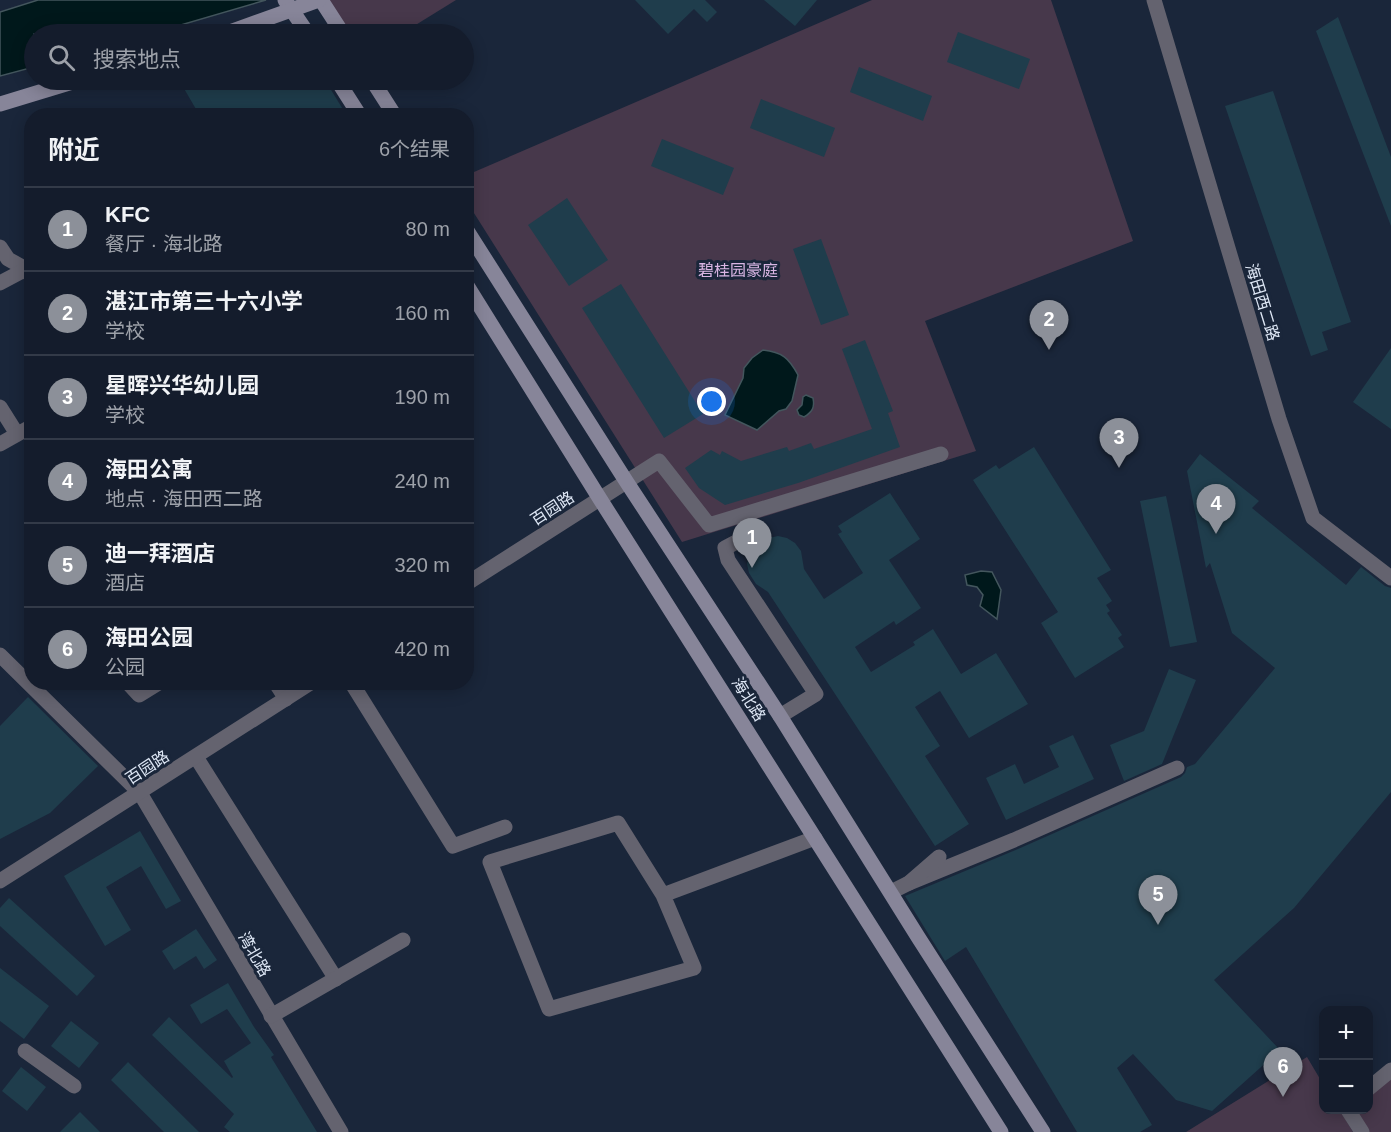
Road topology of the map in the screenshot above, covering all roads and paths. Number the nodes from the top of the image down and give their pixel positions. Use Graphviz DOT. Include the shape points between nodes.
graph roads {
  1 [pos="320,0"];
  2 [pos="1154,0"];
  3 [pos="289,6"];
  4 [pos="247,24"];
  5 [pos="301,24"];
  6 [pos="336,24"];
  7 [pos="46,90"];
  8 [pos="343,90"];
  9 [pos="378,90"];
  10 [pos="0,104"];
  11 [pos="353,108"];
  12 [pos="389,108"];
  13 [pos="474,242"];
  14 [pos="0,247"];
  15 [pos="24,268"];
  16 [pos="24,273"];
  17 [pos="0,283"];
  18 [pos="474,297"];
  19 [pos="0,407"];
  20 [pos="24,430"];
  21 [pos="17,434"];
  22 [pos="0,444"];
  23 [pos="941,454"];
  24 [pos="626,481"];
  25 [pos="600,499"];
  26 [pos="742,539"];
  27 [pos="1391,578"];
  28 [pos="474,579"];
  29 [pos="0,655"];
  30 [pos="24,679"];
  31 [pos="36,690"];
  32 [pos="134,690"];
  33 [pos="147,690"];
  34 [pos="280,690"];
  35 [pos="300,690"];
  36 [pos="356,690"];
  37 [pos="286,699"];
  38 [pos="780,716"];
  39 [pos="196,757"];
  40 [pos="1177,768"];
  41 [pos="140,793"];
  42 [pos="505,827"];
  43 [pos="815,838"];
  44 [pos="939,857"];
  45 [pos="0,882"];
  46 [pos="909,884"];
  47 [pos="891,892"];
  48 [pos="663,895"];
  49 [pos="403,940"];
  50 [pos="336,979"];
  51 [pos="271,1016"];
  52 [pos="26,1051"];
  53 [pos="1391,1070"];
  54 [pos="1373,1085"];
  55 [pos="74,1086"];
  56 [pos="1351,1114"];
  57 [pos="341,1132"];
  58 [pos="1000,1132"];
  59 [pos="1043,1132"];
  60 [pos="1362,1132"];
  1 -- 3 [label="street"];
  1 -- 6 [label="street"];
  2 -- 27 [label="street, 海田西二路" via="1279,420 1313,518"];
  3 -- 4 [label="street"];
  3 -- 5 [label="street"];
  7 -- 10 [label="street"];
  8 -- 11 [label="street"];
  9 -- 12 [label="street"];
  13 -- 24 [label="street, 海北路"];
  14 -- 15 [label="street" via="8,259"];
  16 -- 17 [label="street"];
  18 -- 25 [label="street, 海北路"];
  19 -- 21 [label="street"];
  20 -- 21 [label="street"];
  21 -- 22 [label="street"];
  23 -- 24 [label="street, 百园路" via="709,525 659,461"];
  24 -- 25 [label="street, 百园路"];
  24 -- 38 [label="street, 海北路"];
  25 -- 28 [label="street, 百园路"];
  25 -- 43 [label="street, 海北路"];
  26 -- 38 [label="street" via="725,548 728,561 816,694"];
  29 -- 30 [label="street, 湾北路"];
  31 -- 41 [label="street, 湾北路"];
  32 -- 33 [label="street" via="139,695"];
  34 -- 37 [label="street"];
  35 -- 37 [label="street, 百园路"];
  36 -- 42 [label="street" via="453,846"];
  37 -- 39 [label="street, 百园路"];
  38 -- 47 [label="street, 海北路"];
  39 -- 41 [label="street, 百园路"];
  39 -- 50 [label="street"];
  40 -- 46 [label="street"];
  41 -- 45 [label="street, 百园路"];
  41 -- 51 [label="street, 湾北路"];
  43 -- 48 [label="street"];
  43 -- 58 [label="street, 海北路"];
  44 -- 46 [label="street"];
  46 -- 47 [label="street"];
  47 -- 59 [label="street, 海北路"];
  48 -- 48 [label="street" via="618,823 490,862 549,1009 694,968"];
  49 -- 50 [label="street"];
  50 -- 51 [label="street"];
  51 -- 57 [label="street, 湾北路"];
  52 -- 55 [label="street"];
  53 -- 54 [label="street"];
  56 -- 60 [label="street"];
}
